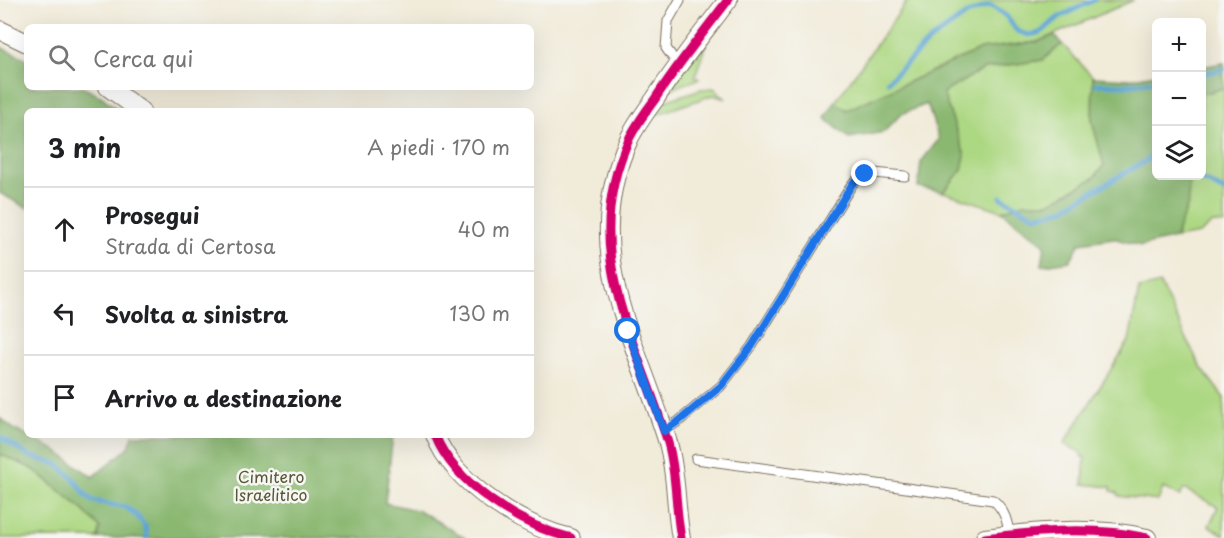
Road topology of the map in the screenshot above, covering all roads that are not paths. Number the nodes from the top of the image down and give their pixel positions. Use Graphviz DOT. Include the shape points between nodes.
graph roads {
  1 [pos="680,0"];
  2 [pos="728,0"];
  3 [pos="0,30"];
  4 [pos="24,42"];
  5 [pos="678,65"];
  6 [pos="112,90"];
  7 [pos="137,108"];
  8 [pos="905,176"];
  9 [pos="664,431"];
  10 [pos="436,438"];
  11 [pos="696,459"];
  12 [pos="1001,537"];
  13 [pos="571,538"];
  14 [pos="681,538"];
  15 [pos="1147,538"];
  1 -- 5 [label="lane" via="668,21 666,48"];
  2 -- 5 [label="street"];
  3 -- 4 [label="street"];
  5 -- 9 [label="street" via="630,138 613,184 608,221 616,290"];
  6 -- 7 [label="street"];
  8 -- 9 [label="lane" via="874,172 853,183 746,354 721,386"];
  9 -- 14 [label="street"];
  10 -- 13 [label="street" via="443,454 461,476 486,496 524,519"];
  11 -- 12 [label="lane" via="993,500 1004,514"];
  12 -- 15 [label="street" via="1072,531"];
}
